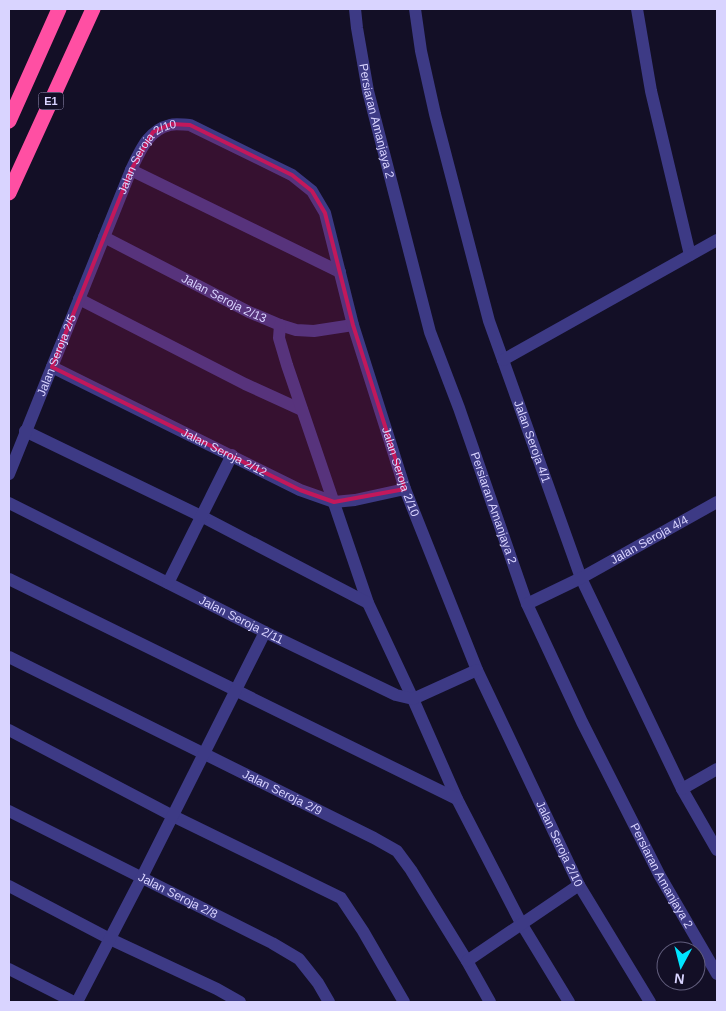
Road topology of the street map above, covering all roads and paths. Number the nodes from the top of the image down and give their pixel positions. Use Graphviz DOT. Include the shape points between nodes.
graph roads {
  1 [pos="60,9"];
  2 [pos="93,9"];
  3 [pos="355,9"];
  4 [pos="416,9"];
  5 [pos="637,9"];
  6 [pos="9,121"];
  7 [pos="131,170"];
  8 [pos="9,193"];
  9 [pos="104,237"];
  10 [pos="717,240"];
  11 [pos="690,255"];
  12 [pos="340,272"];
  13 [pos="79,299"];
  14 [pos="352,325"];
  15 [pos="280,326"];
  16 [pos="503,360"];
  17 [pos="52,367"];
  18 [pos="302,410"];
  19 [pos="25,431"];
  20 [pos="232,455"];
  21 [pos="9,474"];
  22 [pos="405,489"];
  23 [pos="334,502"];
  24 [pos="717,502"];
  25 [pos="9,503"];
  26 [pos="201,516"];
  27 [pos="581,578"];
  28 [pos="9,579"];
  29 [pos="168,583"];
  30 [pos="368,603"];
  31 [pos="527,604"];
  32 [pos="265,632"];
  33 [pos="9,657"];
  34 [pos="477,670"];
  35 [pos="236,689"];
  36 [pos="413,699"];
  37 [pos="9,730"];
  38 [pos="204,753"];
  39 [pos="717,769"];
  40 [pos="682,789"];
  41 [pos="457,799"];
  42 [pos="9,811"];
  43 [pos="173,816"];
  44 [pos="717,850"];
  45 [pos="142,877"];
  46 [pos="579,885"];
  47 [pos="9,886"];
  48 [pos="521,923"];
  49 [pos="110,939"];
  50 [pos="467,961"];
  51 [pos="9,969"];
  52 [pos="717,974"];
  53 [pos="74,1002"];
  54 [pos="78,1002"];
  55 [pos="240,1002"];
  56 [pos="329,1002"];
  57 [pos="404,1002"];
  58 [pos="490,1002"];
  59 [pos="569,1002"];
  60 [pos="650,1002"];
  1 -- 6 [label="highway, E1"];
  2 -- 8 [label="highway, E1"];
  3 -- 31 [label="street, Persiaran Amanjaya 2" via="368,92 430,332"];
  4 -- 16 [label="street, Jalan Seroja 4/1" via="421,51 435,114 489,322"];
  5 -- 11 [label="street" via="652,91"];
  7 -- 9 [label="street, Jalan Seroja 2/10"];
  7 -- 12 [label="street"];
  7 -- 12 [label="street, Jalan Seroja 2/10" via="153,132 171,124 190,125 264,160 292,175 312,191 325,213"];
  9 -- 13 [label="street, Jalan Seroja 2/5"];
  9 -- 15 [label="street, Jalan Seroja 2/13"];
  10 -- 11 [label="street"];
  11 -- 16 [label="street"];
  12 -- 14 [label="street, Jalan Seroja 2/10"];
  13 -- 17 [label="street, Jalan Seroja 2/5"];
  13 -- 18 [label="street"];
  14 -- 15 [label="street, Jalan Seroja 2/13" via="314,331"];
  14 -- 22 [label="street, Jalan Seroja 2/10"];
  15 -- 18 [label="street" via="279,338"];
  16 -- 27 [label="street, Jalan Seroja 4/1"];
  17 -- 19 [label="street, Jalan Seroja 2/5"];
  17 -- 20 [label="street, Jalan Seroja 2/12"];
  18 -- 23 [label="street"];
  19 -- 21 [label="street, Jalan Seroja 2/5"];
  19 -- 26 [label="street"];
  20 -- 23 [label="street, Jalan Seroja 2/12" via="300,490"];
  20 -- 26 [label="street"];
  22 -- 23 [label="street, Jalan Seroja 2/12"];
  22 -- 34 [label="street, Jalan Seroja 2/10"];
  23 -- 30 [label="street"];
  24 -- 27 [label="street, Jalan Seroja 4/4"];
  25 -- 29 [label="street, Jalan Seroja 2/11"];
  26 -- 29 [label="street"];
  26 -- 30 [label="street"];
  27 -- 31 [label="street, Jalan Seroja 4/4"];
  27 -- 40 [label="street, Jalan Seroja 4/1"];
  28 -- 35 [label="street"];
  29 -- 32 [label="street, Jalan Seroja 2/11"];
  30 -- 36 [label="street"];
  31 -- 52 [label="street, Persiaran Amanjaya 2" via="660,876"];
  32 -- 35 [label="street"];
  32 -- 36 [label="street, Jalan Seroja 2/11" via="396,695"];
  33 -- 38 [label="street, Jalan Seroja 2/9"];
  34 -- 36 [label="street"];
  34 -- 46 [label="street, Jalan Seroja 2/10"];
  35 -- 38 [label="street"];
  35 -- 41 [label="street"];
  36 -- 41 [label="street"];
  37 -- 43 [label="street"];
  38 -- 43 [label="street"];
  38 -- 50 [label="street, Jalan Seroja 2/9" via="397,851"];
  39 -- 40 [label="street"];
  40 -- 44 [label="street, Jalan Seroja 4/1"];
  41 -- 48 [label="street"];
  42 -- 45 [label="street, Jalan Seroja 2/8"];
  43 -- 45 [label="street"];
  43 -- 57 [label="street" via="341,898"];
  45 -- 49 [label="street"];
  45 -- 56 [label="street, Jalan Seroja 2/8" via="299,959"];
  46 -- 48 [label="street"];
  46 -- 60 [label="street, Jalan Seroja 2/10"];
  47 -- 49 [label="street"];
  48 -- 50 [label="street"];
  48 -- 59 [label="street"];
  49 -- 54 [label="street"];
  49 -- 55 [label="street"];
  50 -- 58 [label="street, Jalan Seroja 2/9"];
  51 -- 53 [label="street"];
}
